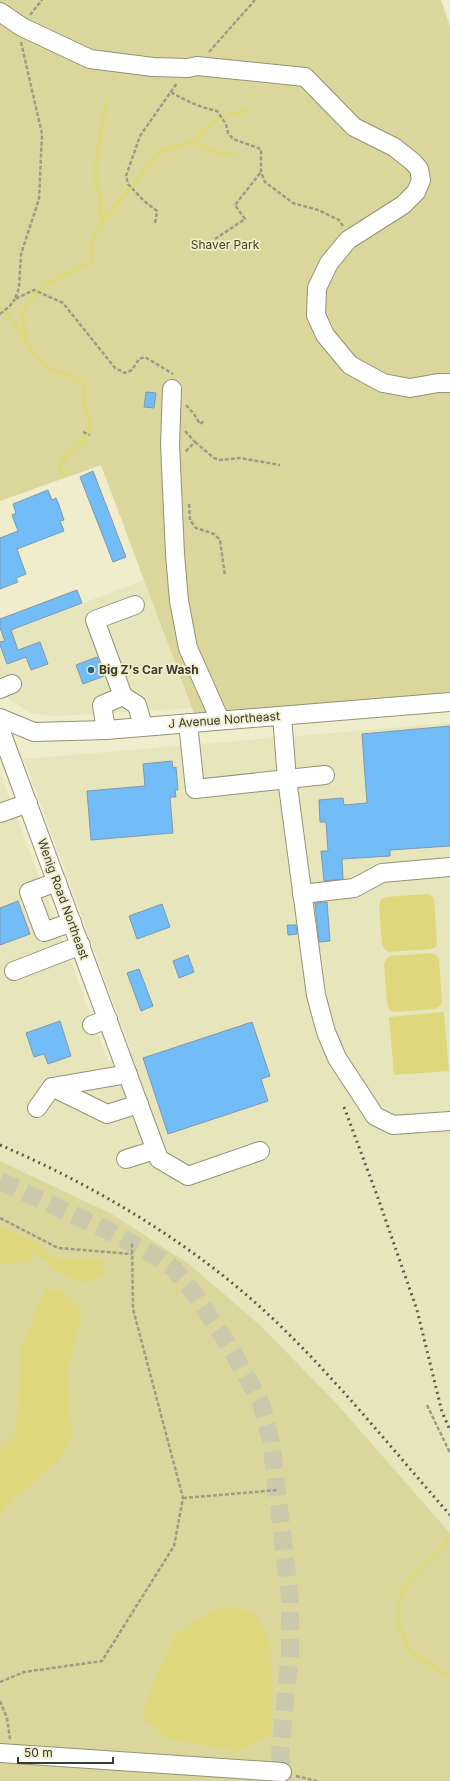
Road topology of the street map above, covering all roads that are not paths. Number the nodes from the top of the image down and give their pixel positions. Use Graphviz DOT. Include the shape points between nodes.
graph roads {
  1 [pos="0,12"];
  2 [pos="450,383"];
  3 [pos="172,389"];
  4 [pos="134,605"];
  5 [pos="123,696"];
  6 [pos="450,702"];
  7 [pos="282,716"];
  8 [pos="0,718"];
  9 [pos="220,720"];
  10 [pos="188,723"];
  11 [pos="143,726"];
  12 [pos="0,729"];
  13 [pos="106,730"];
  14 [pos="325,776"];
  15 [pos="287,779"];
  16 [pos="28,803"];
  17 [pos="0,813"];
  18 [pos="450,867"];
  19 [pos="57,882"];
  20 [pos="302,894"];
  21 [pos="72,922"];
  22 [pos="81,946"];
  23 [pos="14,971"];
  24 [pos="127,1071"];
  25 [pos="52,1087"];
  26 [pos="139,1104"];
  27 [pos="37,1108"];
  28 [pos="450,1121"];
  29 [pos="155,1150"];
  30 [pos="260,1151"];
  31 [pos="126,1159"];
  32 [pos="6,1753"];
  33 [pos="282,1772"];
  1 -- 2 [label="street" via="23,27 90,59 153,67 192,67 305,77 354,127 394,147 413,162 419,169 421,180 416,192 403,205 352,238 328,263 317,288 316,315 326,334 350,365 383,383 410,388"];
  3 -- 9 [label="street" via="170,444 179,600 188,648"];
  4 -- 5 [label="street" via="95,620"];
  5 -- 11 [label="street" via="137,705"];
  5 -- 13 [label="street" via="102,705"];
  6 -- 7 [label="street, J Avenue Northeast"];
  7 -- 9 [label="street, J Avenue Northeast"];
  7 -- 15 [label="street"];
  8 -- 13 [label="street, J Avenue Northeast" via="34,732"];
  9 -- 10 [label="street, J Avenue Northeast"];
  10 -- 11 [label="street, J Avenue Northeast"];
  10 -- 15 [label="street" via="194,789"];
  11 -- 13 [label="street, J Avenue Northeast"];
  12 -- 16 [label="street, Wenig Road Northeast"];
  14 -- 15 [label="street"];
  15 -- 20 [label="street"];
  16 -- 17 [label="street"];
  16 -- 19 [label="street, Wenig Road Northeast"];
  18 -- 20 [label="street" via="382,873 354,888"];
  19 -- 21 [label="street, Wenig Road Northeast"];
  19 -- 21 [label="street" via="29,892 44,932"];
  20 -- 28 [label="street" via="316,995 326,1032 341,1065 375,1116 393,1125"];
  21 -- 22 [label="street, Wenig Road Northeast"];
  22 -- 23 [label="street"];
  22 -- 24 [label="street, Wenig Road Northeast" via="100,1022"];
  24 -- 25 [label="street"];
  24 -- 26 [label="street, Wenig Road Northeast"];
  25 -- 26 [label="street" via="107,1114"];
  25 -- 27 [label="street"];
  26 -- 29 [label="street, Wenig Road Northeast"];
  29 -- 30 [label="street" via="159,1159 188,1176"];
  29 -- 31 [label="street"];
  32 -- 33 [label="street"];
}
